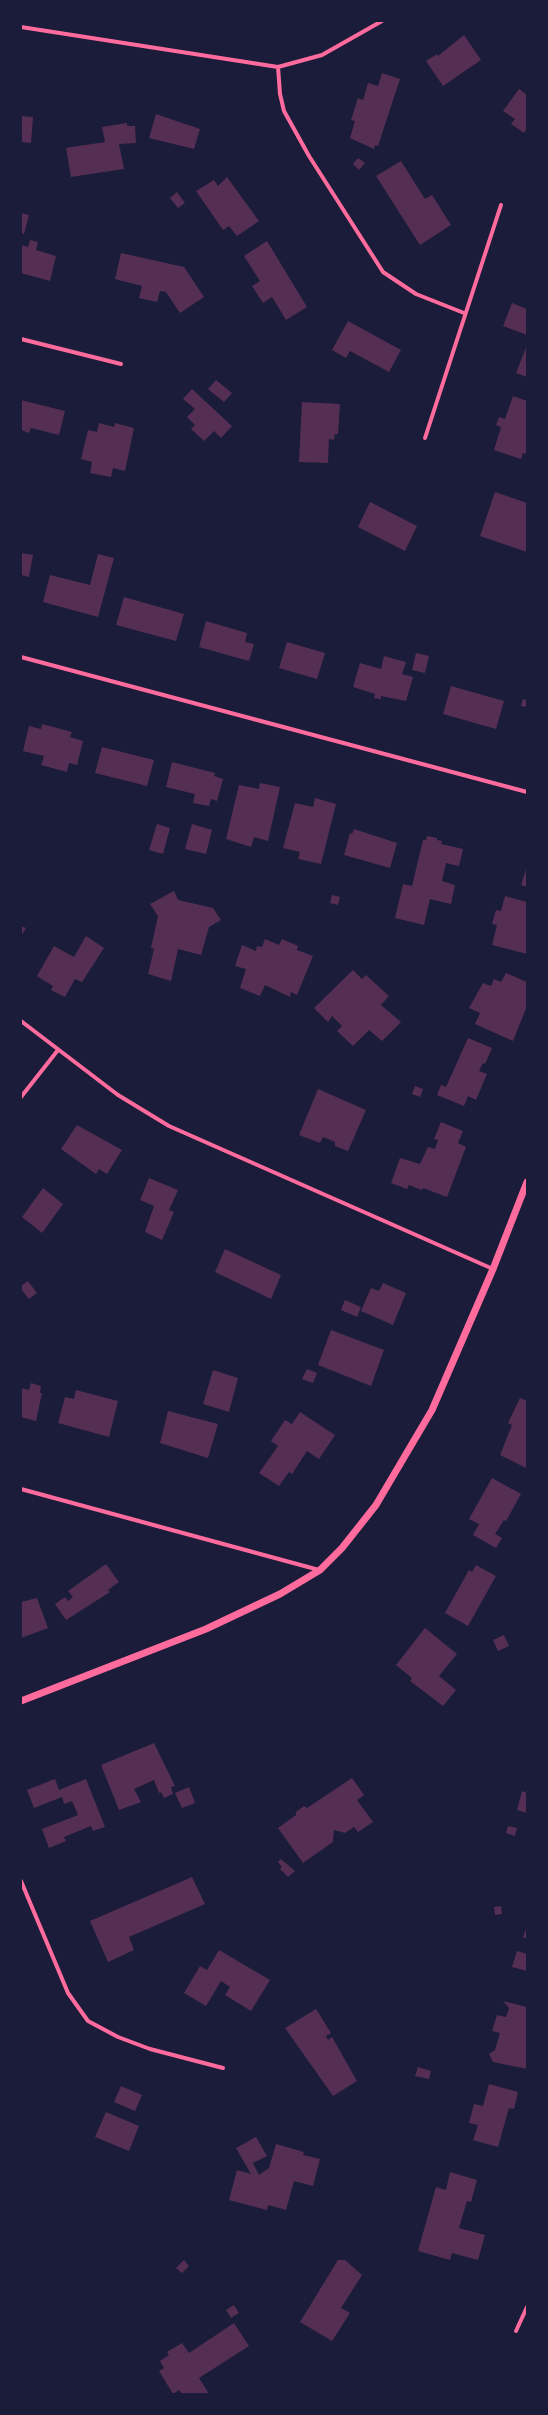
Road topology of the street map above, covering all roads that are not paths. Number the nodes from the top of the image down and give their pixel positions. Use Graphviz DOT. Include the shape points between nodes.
graph roads {
  1 [pos="382,21"];
  2 [pos="21,27"];
  3 [pos="278,67"];
  4 [pos="501,205"];
  5 [pos="464,313"];
  6 [pos="21,339"];
  7 [pos="121,364"];
  8 [pos="425,438"];
  9 [pos="21,657"];
  10 [pos="527,792"];
  11 [pos="21,1022"];
  12 [pos="58,1050"];
  13 [pos="21,1097"];
  14 [pos="527,1182"];
  15 [pos="493,1270"];
  16 [pos="21,1489"];
  17 [pos="320,1570"];
  18 [pos="21,1702"];
  19 [pos="21,1881"];
  20 [pos="223,2068"];
  21 [pos="527,2307"];
  22 [pos="516,2332"];
  1 -- 3 [label="street" via="322,55"];
  2 -- 3 [label="street"];
  3 -- 5 [label="street" via="284,111 309,156 383,272 416,294"];
  4 -- 5 [label="street"];
  5 -- 8 [label="street"];
  6 -- 7 [label="street"];
  9 -- 10 [label="street"];
  11 -- 12 [label="street"];
  12 -- 13 [label="street"];
  12 -- 15 [label="street" via="118,1095 169,1126"];
  14 -- 15 [label="street"];
  15 -- 17 [label="street" via="432,1410 376,1505 342,1548"];
  16 -- 17 [label="street"];
  17 -- 18 [label="street" via="280,1594 206,1629"];
  19 -- 20 [label="street" via="68,1993 88,2021 118,2038"];
  21 -- 22 [label="street"];
}
